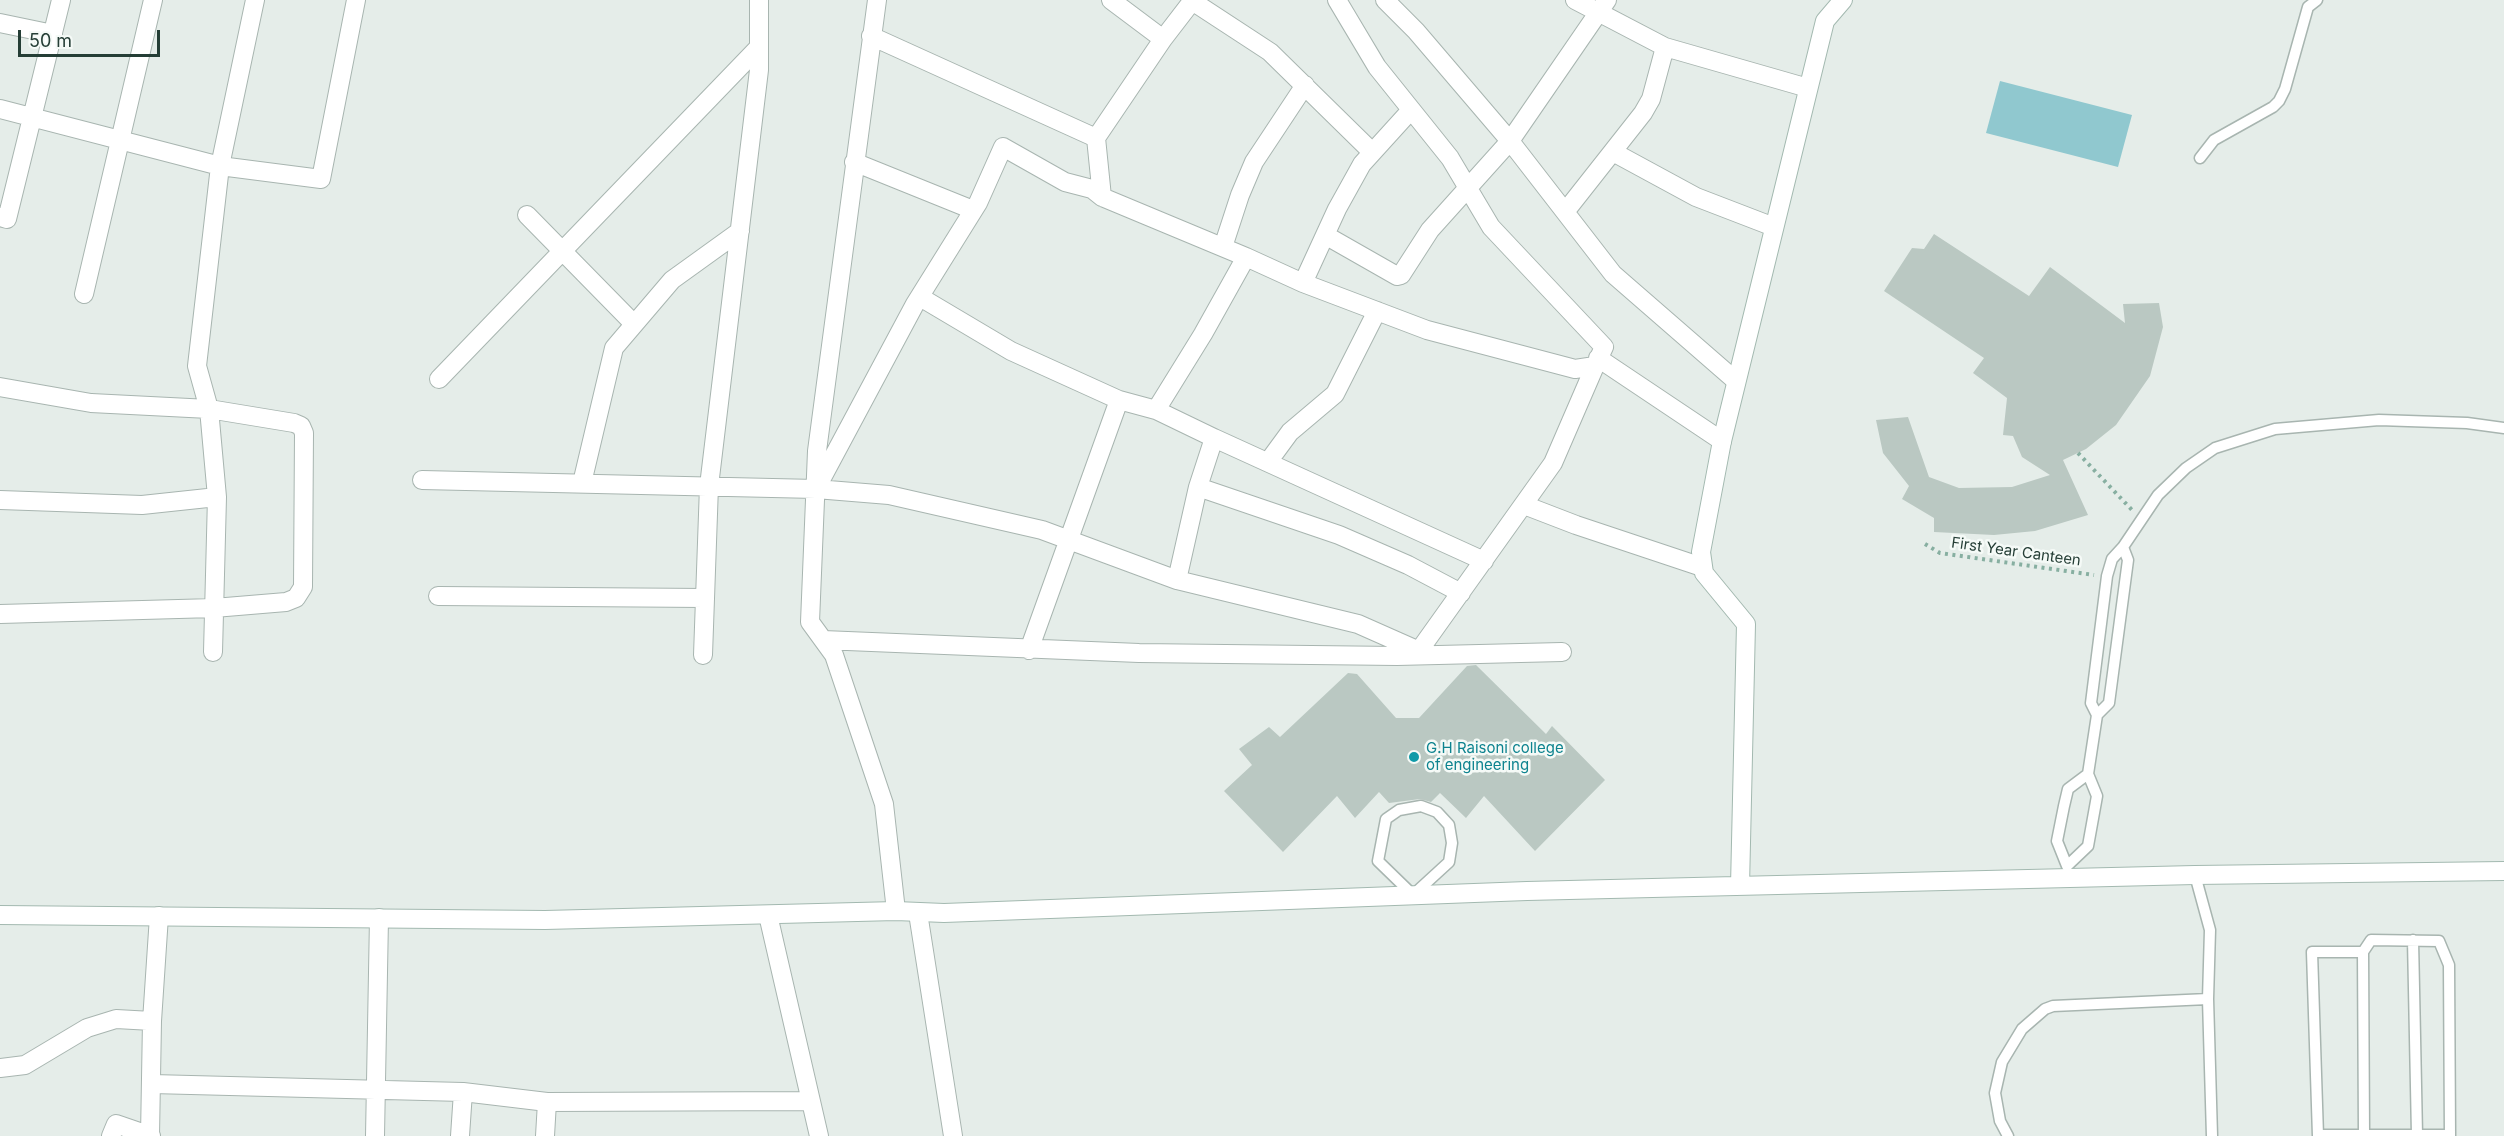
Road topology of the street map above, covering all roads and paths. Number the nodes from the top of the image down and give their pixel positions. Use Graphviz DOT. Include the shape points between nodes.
graph roads {
  1 [pos="61,0"];
  2 [pos="153,0"];
  3 [pos="255,0"];
  4 [pos="356,0"];
  5 [pos="759,0"];
  6 [pos="877,0"];
  7 [pos="1111,0"];
  8 [pos="1193,0"];
  9 [pos="1337,0"];
  10 [pos="1385,0"];
  11 [pos="1575,0"];
  12 [pos="1843,0"];
  13 [pos="2317,0"];
  14 [pos="1604,5"];
  15 [pos="0,23"];
  16 [pos="53,34"];
  17 [pos="871,36"];
  18 [pos="1163,39"];
  19 [pos="759,47"];
  20 [pos="1665,47"];
  21 [pos="1305,85"];
  22 [pos="1808,88"];
  23 [pos="0,109"];
  24 [pos="1411,110"];
  25 [pos="33,117"];
  26 [pos="120,138"];
  27 [pos="1096,138"];
  28 [pos="1510,141"];
  29 [pos="1372,152"];
  30 [pos="1612,152"];
  31 [pos="2200,158"];
  32 [pos="854,162"];
  33 [pos="220,166"];
  34 [pos="1468,188"];
  35 [pos="1102,197"];
  36 [pos="974,210"];
  37 [pos="1566,212"];
  38 [pos="526,215"];
  39 [pos="0,217"];
  40 [pos="1774,227"];
  41 [pos="740,231"];
  42 [pos="1325,235"];
  43 [pos="1223,247"];
  44 [pos="563,250"];
  45 [pos="1246,257"];
  46 [pos="1304,284"];
  47 [pos="84,294"];
  48 [pos="920,297"];
  49 [pos="1377,311"];
  50 [pos="634,324"];
  51 [pos="1597,362"];
  52 [pos="439,379"];
  53 [pos="1736,381"];
  54 [pos="0,387"];
  55 [pos="1119,400"];
  56 [pos="208,409"];
  57 [pos="1156,410"];
  58 [pos="2504,428"];
  59 [pos="1214,438"];
  60 [pos="1722,441"];
  61 [pos="2078,453"];
  62 [pos="1268,462"];
  63 [pos="422,480"];
  64 [pos="582,483"];
  65 [pos="709,486"];
  66 [pos="1198,487"];
  67 [pos="816,489"];
  68 [pos="217,496"];
  69 [pos="0,500"];
  70 [pos="1524,505"];
  71 [pos="2140,520"];
  72 [pos="1070,538"];
  73 [pos="1925,544"];
  74 [pos="2123,547"];
  75 [pos="1484,561"];
  76 [pos="1702,567"];
  77 [pos="2107,576"];
  78 [pos="1178,580"];
  79 [pos="1461,593"];
  80 [pos="438,596"];
  81 [pos="705,598"];
  82 [pos="214,608"];
  83 [pos="0,614"];
  84 [pos="823,640"];
  85 [pos="1029,650"];
  86 [pos="213,652"];
  87 [pos="1562,652"];
  88 [pos="1418,653"];
  89 [pos="703,655"];
  90 [pos="2097,715"];
  91 [pos="2088,774"];
  92 [pos="2504,870"];
  93 [pos="2066,872"];
  94 [pos="2195,875"];
  95 [pos="1740,886"];
  96 [pos="1413,895"];
  97 [pos="896,911"];
  98 [pos="918,913"];
  99 [pos="0,915"];
  100 [pos="768,915"];
  101 [pos="159,916"];
  102 [pos="380,918"];
  103 [pos="2413,940"];
  104 [pos="2363,952"];
  105 [pos="2208,999"];
  106 [pos="152,1020"];
  107 [pos="0,1068"];
  108 [pos="152,1084"];
  109 [pos="377,1090"];
  110 [pos="463,1092"];
  111 [pos="811,1101"];
  112 [pos="547,1102"];
  113 [pos="2364,1135"];
  114 [pos="2417,1135"];
  115 [pos="2450,1135"];
  116 [pos="111,1136"];
  117 [pos="151,1136"];
  118 [pos="375,1136"];
  119 [pos="460,1136"];
  120 [pos="546,1136"];
  121 [pos="819,1136"];
  122 [pos="953,1136"];
  123 [pos="2008,1136"];
  124 [pos="2212,1136"];
  125 [pos="2318,1136"];
  1 -- 16 [label="street"];
  2 -- 26 [label="street"];
  3 -- 33 [label="street"];
  4 -- 33 [label="street" via="321,179"];
  5 -- 19 [label="street"];
  6 -- 17 [label="street"];
  7 -- 18 [label="street"];
  8 -- 18 [label="street"];
  8 -- 21 [label="street" via="1257,41"];
  9 -- 24 [label="street" via="1377,68"];
  10 -- 28 [label="street"];
  11 -- 14 [label="street"];
  12 -- 22 [label="street" via="1825,21"];
  13 -- 31 [label="lane" via="2308,7 2279,101 2214,140"];
  14 -- 20 [label="street"];
  14 -- 28 [label="street"];
  15 -- 16 [label="street"];
  16 -- 25 [label="street"];
  17 -- 27 [label="street"];
  17 -- 32 [label="street"];
  18 -- 27 [label="street"];
  19 -- 41 [label="street"];
  19 -- 44 [label="street"];
  20 -- 22 [label="street"];
  20 -- 30 [label="street" via="1647,107"];
  21 -- 29 [label="street"];
  21 -- 43 [label="street" via="1254,162"];
  22 -- 40 [label="street"];
  23 -- 25 [label="street"];
  24 -- 29 [label="street"];
  24 -- 34 [label="street" via="1450,158"];
  25 -- 26 [label="street"];
  25 -- 39 [label="street" via="7,219"];
  26 -- 33 [label="street"];
  26 -- 47 [label="street"];
  27 -- 35 [label="street"];
  28 -- 34 [label="street"];
  28 -- 37 [label="street"];
  29 -- 42 [label="street" via="1352,181"];
  30 -- 37 [label="street"];
  30 -- 40 [label="street" via="1696,197"];
  32 -- 36 [label="street"];
  32 -- 67 [label="street"];
  33 -- 56 [label="street" via="197,349 199,380"];
  34 -- 42 [label="street" via="1430,230 1399,277"];
  34 -- 51 [label="street" via="1491,227 1604,346"];
  35 -- 36 [label="street" via="1092,189 1065,182 1004,147"];
  35 -- 43 [label="street"];
  36 -- 48 [label="street"];
  37 -- 53 [label="street" via="1634,295"];
  38 -- 44 [label="street"];
  40 -- 53 [label="street"];
  41 -- 50 [label="street" via="672,280"];
  41 -- 65 [label="street"];
  42 -- 46 [label="street"];
  43 -- 45 [label="street"];
  44 -- 50 [label="street"];
  44 -- 52 [label="street"];
  45 -- 46 [label="street"];
  45 -- 57 [label="street"];
  46 -- 49 [label="street"];
  48 -- 55 [label="street" via="1021,356"];
  48 -- 67 [label="street"];
  49 -- 51 [label="street" via="1427,330 1575,369"];
  49 -- 62 [label="street" via="1335,394 1290,432"];
  50 -- 64 [label="street" via="614,348"];
  51 -- 60 [label="street"];
  51 -- 70 [label="street" via="1553,464"];
  53 -- 60 [label="street"];
  54 -- 56 [label="street" via="91,404"];
  55 -- 57 [label="street"];
  55 -- 72 [label="street"];
  56 -- 68 [label="street"];
  56 -- 82 [label="street" via="294,423 304,433 303,587 296,598 286,602"];
  57 -- 59 [label="street"];
  58 -- 71 [label="lane" via="2379,420 2275,429 2214,448 2158,495"];
  59 -- 62 [label="street"];
  59 -- 66 [label="street"];
  60 -- 76 [label="street" via="1701,552"];
  61 -- 71 [label="path"];
  62 -- 75 [label="street"];
  63 -- 64 [label="street"];
  64 -- 65 [label="street"];
  65 -- 67 [label="street"];
  65 -- 81 [label="street"];
  66 -- 78 [label="street"];
  66 -- 79 [label="street" via="1339,536"];
  67 -- 72 [label="street" via="889,495"];
  67 -- 84 [label="street" via="810,621"];
  68 -- 69 [label="street" via="142,505"];
  68 -- 82 [label="street"];
  70 -- 75 [label="street"];
  70 -- 76 [label="street"];
  71 -- 74 [label="lane"];
  72 -- 78 [label="street"];
  72 -- 85 [label="street"];
  73 -- 77 [label="path, First Year Canteen" via="1940,554"];
  74 -- 77 [label="lane" via="2112,559"];
  74 -- 90 [label="lane" via="2128,560 2109,703"];
  75 -- 79 [label="street"];
  76 -- 95 [label="street" via="1746,624"];
  77 -- 90 [label="lane" via="2091,703"];
  78 -- 88 [label="street" via="1358,624"];
  79 -- 88 [label="street"];
  80 -- 81 [label="street"];
  81 -- 89 [label="street"];
  82 -- 83 [label="street"];
  82 -- 86 [label="street"];
  84 -- 85 [label="street"];
  84 -- 97 [label="street" via="834,655 884,804"];
  85 -- 88 [label="street"];
  87 -- 88 [label="street"];
  90 -- 91 [label="lane"];
  91 -- 93 [label="lane" via="2097,796 2088,846"];
  91 -- 93 [label="lane" via="2068,789 2064,806 2057,842"];
  92 -- 94 [label="street"];
  93 -- 94 [label="street"];
  93 -- 95 [label="street"];
  94 -- 105 [label="lane" via="2210,930"];
  95 -- 96 [label="street"];
  96 -- 96 [label="lane" via="1449,862 1452,843 1449,825 1437,812 1421,806 1399,810 1386,819 1378,861"];
  96 -- 98 [label="street"];
  97 -- 98 [label="street"];
  97 -- 100 [label="street"];
  98 -- 122 [label="street"];
  99 -- 101 [label="street"];
  100 -- 102 [label="street" via="545,920"];
  100 -- 111 [label="street"];
  101 -- 102 [label="street"];
  101 -- 106 [label="street"];
  102 -- 109 [label="street"];
  103 -- 104 [label="lane" via="2371,940"];
  103 -- 114 [label="lane"];
  103 -- 115 [label="lane" via="2439,941 2449,965"];
  104 -- 113 [label="lane"];
  104 -- 125 [label="lane" via="2312,952"];
  105 -- 123 [label="lane" via="2045,1009 2022,1029 2002,1062 1995,1093 2000,1121"];
  105 -- 124 [label="lane"];
  106 -- 107 [label="street" via="116,1019 87,1028 25,1065"];
  106 -- 108 [label="street"];
  108 -- 109 [label="street"];
  108 -- 117 [label="street"];
  109 -- 110 [label="street"];
  109 -- 118 [label="street"];
  110 -- 112 [label="street"];
  110 -- 119 [label="street"];
  111 -- 112 [label="street"];
  111 -- 121 [label="street"];
  112 -- 120 [label="street"];
  113 -- 114 [label="lane"];
  113 -- 125 [label="lane"];
  114 -- 115 [label="lane"];
  116 -- 117 [label="street" via="116,1124"];
}
